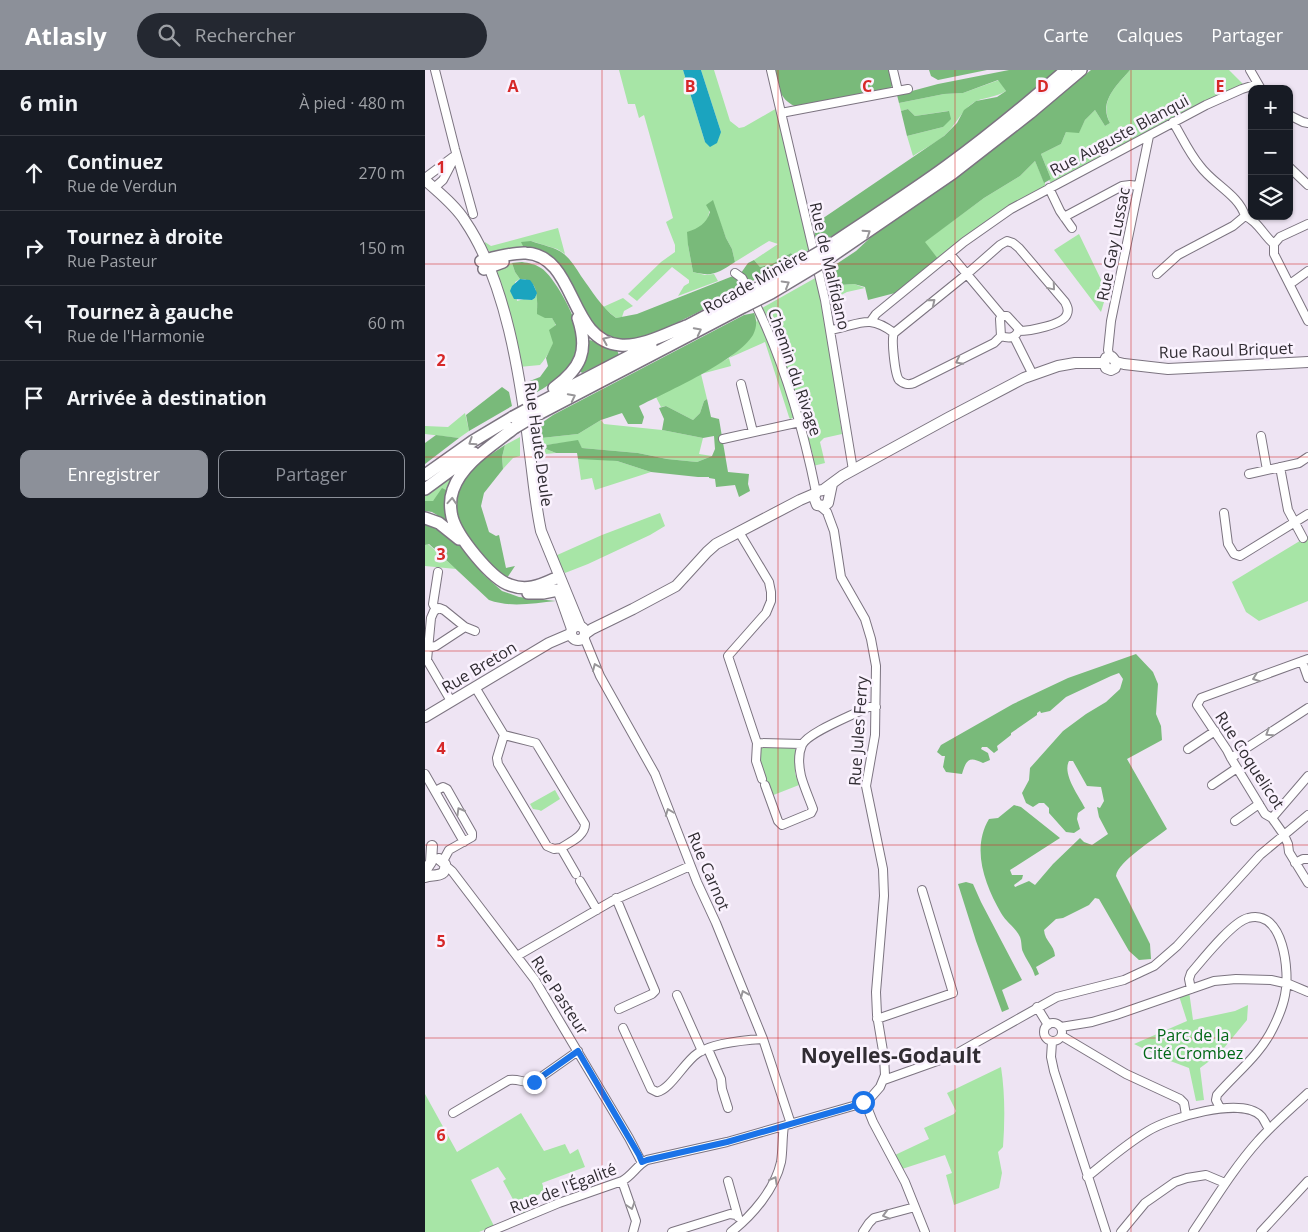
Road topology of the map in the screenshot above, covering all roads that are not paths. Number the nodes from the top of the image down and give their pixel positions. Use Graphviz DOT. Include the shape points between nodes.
graph roads {
  1 [pos="435,70"];
  2 [pos="771,70"];
  3 [pos="893,70"];
  4 [pos="1067,70"];
  5 [pos="1081,70"];
  6 [pos="1250,70"];
  7 [pos="1258,85"];
  8 [pos="1248,88"];
  9 [pos="908,89"];
  10 [pos="898,91"];
  11 [pos="781,113"];
  12 [pos="1293,117"];
  13 [pos="1173,122"];
  14 [pos="1308,123"];
  15 [pos="1149,136"];
  16 [pos="457,154"];
  17 [pos="1293,171"];
  18 [pos="425,179"];
  19 [pos="1308,185"];
  20 [pos="1138,186"];
  21 [pos="435,188"];
  22 [pos="1049,188"];
  23 [pos="473,214"];
  24 [pos="1245,216"];
  25 [pos="1064,217"];
  26 [pos="1308,224"];
  27 [pos="1072,228"];
  28 [pos="1274,244"];
  29 [pos="950,254"];
  30 [pos="824,255"];
  31 [pos="485,264"];
  32 [pos="1308,271"];
  33 [pos="735,273"];
  34 [pos="967,274"];
  35 [pos="1157,274"];
  36 [pos="1290,284"];
  37 [pos="745,301"];
  38 [pos="1306,309"];
  39 [pos="1002,316"];
  40 [pos="871,321"];
  41 [pos="1308,321"];
  42 [pos="686,326"];
  43 [pos="831,330"];
  44 [pos="894,333"];
  45 [pos="1016,334"];
  46 [pos="1001,336"];
  47 [pos="1110,361"];
  48 [pos="1308,362"];
  49 [pos="1033,374"];
  50 [pos="741,384"];
  51 [pos="527,414"];
  52 [pos="513,422"];
  53 [pos="800,422"];
  54 [pos="753,432"];
  55 [pos="1261,436"];
  56 [pos="723,439"];
  57 [pos="1308,458"];
  58 [pos="1279,467"];
  59 [pos="853,470"];
  60 [pos="1267,470"];
  61 [pos="1249,474"];
  62 [pos="425,476"];
  63 [pos="425,489"];
  64 [pos="822,496"];
  65 [pos="1224,513"];
  66 [pos="1308,514"];
  67 [pos="425,518"];
  68 [pos="1294,524"];
  69 [pos="739,532"];
  70 [pos="1303,538"];
  71 [pos="438,572"];
  72 [pos="554,579"];
  73 [pos="561,589"];
  74 [pos="436,610"];
  75 [pos="465,627"];
  76 [pos="475,631"];
  77 [pos="580,632"];
  78 [pos="428,648"];
  79 [pos="1305,660"];
  80 [pos="1308,678"];
  81 [pos="475,687"];
  82 [pos="451,701"];
  83 [pos="876,707"];
  84 [pos="1308,708"];
  85 [pos="425,717"];
  86 [pos="1215,731"];
  87 [pos="504,735"];
  88 [pos="757,743"];
  89 [pos="802,744"];
  90 [pos="1188,749"];
  91 [pos="1231,758"];
  92 [pos="1237,768"];
  93 [pos="425,774"];
  94 [pos="1308,776"];
  95 [pos="1212,785"];
  96 [pos="435,791"];
  97 [pos="1259,804"];
  98 [pos="1308,815"];
  99 [pos="1272,818"];
  100 [pos="1235,821"];
  101 [pos="1284,835"];
  102 [pos="464,842"];
  103 [pos="561,848"];
  104 [pos="1308,858"];
  105 [pos="434,862"];
  106 [pos="1295,863"];
  107 [pos="690,866"];
  108 [pos="1308,883"];
  109 [pos="923,890"];
  110 [pos="616,898"];
  111 [pos="597,910"];
  112 [pos="517,956"];
  113 [pos="1286,983"];
  114 [pos="1191,989"];
  115 [pos="1308,992"];
  116 [pos="677,995"];
  117 [pos="1037,1007"];
  118 [pos="619,1008"];
  119 [pos="877,1019"];
  120 [pos="1047,1025"];
  121 [pos="1061,1027"];
  122 [pos="623,1028"];
  123 [pos="1062,1036"];
  124 [pos="763,1039"];
  125 [pos="1052,1042"];
  126 [pos="705,1050"];
  127 [pos="578,1051"];
  128 [pos="883,1080"];
  129 [pos="1308,1093"];
  130 [pos="863,1106"];
  131 [pos="728,1108"];
  132 [pos="1220,1108"];
  133 [pos="453,1113"];
  134 [pos="1186,1115"];
  135 [pos="788,1125"];
  136 [pos="1269,1129"];
  137 [pos="642,1162"];
  138 [pos="1087,1177"];
  139 [pos="622,1181"];
  140 [pos="728,1181"];
  141 [pos="1225,1183"];
  142 [pos="1307,1185"];
  143 [pos="915,1207"];
  144 [pos="736,1215"];
  145 [pos="743,1223"];
  146 [pos="489,1232"];
  147 [pos="633,1232"];
  148 [pos="672,1232"];
  149 [pos="731,1232"];
  150 [pos="863,1232"];
  151 [pos="925,1232"];
  152 [pos="1106,1232"];
  153 [pos="1121,1232"];
  154 [pos="1193,1232"];
  155 [pos="1261,1232"];
  1 -- 16 [label="street"];
  2 -- 11 [label="street, Rue de Malfidano"];
  3 -- 10 [label="street"];
  4 -- 30 [label="highway, Rocade Minière" via="948,165"];
  30 -- 5 [label="highway, Rocade Minière, one-way" via="898,212 960,168"];
  6 -- 7 [label="street"];
  8 -- 13 [label="street, Rue Auguste Blanqui"];
  9 -- 10 [label="street"];
  10 -- 11 [label="street"];
  11 -- 43 [label="street, Rue de Malfidano"];
  12 -- 14 [label="street"];
  13 -- 15 [label="street, Rue Auguste Blanqui"];
  13 -- 24 [label="street" via="1200,166 1240,204"];
  15 -- 20 [label="street, Rue Gay Lussac"];
  15 -- 22 [label="street, Rue Auguste Blanqui"];
  16 -- 18 [label="street"];
  16 -- 21 [label="street"];
  16 -- 23 [label="street"];
  17 -- 19 [label="street"];
  18 -- 21 [label="main road"];
  20 -- 25 [label="street" via="1125,185"];
  20 -- 47 [label="street, Rue Gay Lussac" via="1111,321"];
  21 -- 31 [label="main road" via="465,220"];
  22 -- 25 [label="street"];
  22 -- 29 [label="street, Rue Auguste Blanqui" via="998,218"];
  24 -- 28 [label="street" via="1253,219"];
  24 -- 35 [label="street" via="1233,226 1178,255"];
  25 -- 27 [label="street"];
  26 -- 28 [label="street"];
  28 -- 36 [label="street" via="1274,254"];
  29 -- 34 [label="street"];
  29 -- 40 [label="street, Rue Auguste Blanqui"];
  30 -- 37 [label="highway, Rocade Minière, bridge"];
  42 -- 31 [label="highway, one-way" via="636,344 611,343 588,328 562,279 548,262 528,253"];
  31 -- 51 [label="highway" via="520,258 543,265 559,282 581,327 583,348 579,362 564,381"];
  31 -- 72 [label="main road, Rue Haute Deule" via="513,374 536,531"];
  31 -- 73 [label="main road, Rue Haute Deule" via="506,318 529,443 537,514"];
  32 -- 36 [label="street"];
  33 -- 53 [label="street, Chemin du Rivage" via="742,278 763,317"];
  34 -- 39 [label="street"];
  44 -- 34 [label="street, one-way"];
  34 -- 45 [label="street, one-way" via="1007,241 1019,248 1065,302 1068,308 1063,320"];
  36 -- 38 [label="street"];
  37 -- 42 [label="highway, Rocade Minière"];
  51 -- 37 [label="highway, Rocade Minière, one-way"];
  38 -- 41 [label="street"];
  39 -- 45 [label="street" via="1007,316 1019,329"];
  39 -- 46 [label="street"];
  40 -- 43 [label="street"];
  40 -- 44 [label="street"];
  42 -- 51 [label="highway, Rocade Minière"];
  43 -- 59 [label="street, Rue de Malfidano"];
  46 -- 44 [label="street, one-way" via="994,343 909,385 897,376"];
  45 -- 46 [label="street" via="1007,338"];
  45 -- 49 [label="street"];
  47 -- 48 [label="main road, Rue Raoul Briquet" via="1184,369"];
  47 -- 49 [label="main road, Rue Raoul Briquet" via="1057,366"];
  49 -- 59 [label="main road, Rue Raoul Briquet"];
  50 -- 54 [label="street"];
  51 -- 52 [label="highway, Rocade Minière, bridge"];
  52 -- 62 [label="highway, Rocade Minière, one-way" via="473,441"];
  52 -- 63 [label="highway, Rocade Minière"];
  72 -- 52 [label="highway, one-way" via="533,588 510,586 497,579 460,535 452,516 451,497 462,473"];
  53 -- 54 [label="street"];
  53 -- 64 [label="street, Chemin du Rivage"];
  54 -- 56 [label="street"];
  55 -- 60 [label="street"];
  57 -- 58 [label="street"];
  58 -- 60 [label="street"];
  58 -- 68 [label="street"];
  59 -- 64 [label="main road, Rue Raoul Briquet"];
  60 -- 61 [label="street"];
  64 -- 69 [label="main road, Rue Raoul Briquet" via="803,498"];
  64 -- 83 [label="street, Rue Jules Ferry" via="838,546 841,577 865,619 871,639 876,666"];
  65 -- 68 [label="street" via="1228,544 1238,556"];
  66 -- 68 [label="street"];
  67 -- 73 [label="highway" via="453,533 484,571 501,586 530,593"];
  68 -- 70 [label="street"];
  69 -- 77 [label="main road, Rue Breton" via="713,547 676,586"];
  69 -- 88 [label="street" via="769,582 771,592 766,613 728,656"];
  71 -- 74 [label="street" via="433,604"];
  72 -- 73 [label="main road, Rue Haute Deule"];
  73 -- 77 [label="main road, Rue Haute Deule"];
  73 -- 77 [label="main road, Rue Haute Deule" via="572,607"];
  74 -- 75 [label="street" via="444,610"];
  74 -- 78 [label="street" via="431,618"];
  75 -- 76 [label="street"];
  75 -- 78 [label="street"];
  77 -- 81 [label="main road, Rue Breton" via="549,643"];
  107 -- 77 [label="street, Rue Carnot, one-way" via="655,774 599,676"];
  78 -- 82 [label="street" via="427,660"];
  79 -- 80 [label="street"];
  79 -- 86 [label="street, Rue Coquelicot, one-way" via="1201,698 1197,705 1199,710"];
  81 -- 82 [label="main road, Rue Breton"];
  81 -- 87 [label="street"];
  82 -- 85 [label="main road, Rue Breton"];
  83 -- 89 [label="street" via="868,707 826,727"];
  83 -- 119 [label="street, Rue Jules Ferry" via="874,745 866,786 883,869"];
  84 -- 91 [label="street, one-way"];
  86 -- 90 [label="street"];
  86 -- 91 [label="street, Rue Coquelicot"];
  87 -- 103 [label="street" via="498,764 547,846"];
  87 -- 103 [label="street" via="537,743 585,824 583,833"];
  88 -- 89 [label="street"];
  88 -- 89 [label="street" via="756,760 778,821 782,824 811,813 813,809 799,768"];
  91 -- 92 [label="street, Rue Coquelicot"];
  92 -- 95 [label="street"];
  92 -- 97 [label="street, Rue Coquelicot"];
  93 -- 96 [label="street"];
  94 -- 99 [label="street"];
  96 -- 102 [label="street"];
  102 -- 96 [label="street, one-way" via="472,837 472,833 447,789 443,787"];
  97 -- 99 [label="street, Rue Coquelicot"];
  97 -- 100 [label="street"];
  98 -- 101 [label="street"];
  99 -- 101 [label="street, Rue Coquelicot"];
  101 -- 106 [label="street, Rue Coquelicot"];
  101 -- 117 [label="street" via="1255,860 1177,946 1154,966 1124,980 1057,997"];
  102 -- 105 [label="street"];
  103 -- 111 [label="street"];
  104 -- 106 [label="street"];
  105 -- 112 [label="street, Rue Pasteur" via="455,877"];
  106 -- 108 [label="street, Rue Coquelicot"];
  107 -- 110 [label="street"];
  124 -- 107 [label="street, Rue Carnot, one-way"];
  109 -- 119 [label="street" via="955,997"];
  110 -- 111 [label="street"];
  110 -- 118 [label="street" via="655,991"];
  111 -- 112 [label="street"];
  112 -- 127 [label="street, Rue Pasteur"];
  113 -- 114 [label="street" via="1236,978 1213,981"];
  113 -- 114 [label="street" via="1285,957 1276,930 1260,917 1249,917 1238,922 1191,973"];
  113 -- 115 [label="street"];
  113 -- 132 [label="street" via="1274,1027 1256,1055 1217,1095"];
  114 -- 121 [label="street" via="1116,1015"];
  116 -- 126 [label="street"];
  117 -- 120 [label="street"];
  117 -- 128 [label="street" via="954,1055"];
  119 -- 128 [label="street, Rue Jules Ferry" via="885,1067"];
  120 -- 121 [label="street" via="1056,1023"];
  120 -- 125 [label="street" via="1044,1035"];
  121 -- 123 [label="street"];
  122 -- 126 [label="street" via="651,1089 657,1092 663,1091 684,1065"];
  123 -- 125 [label="street"];
  123 -- 134 [label="street" via="1126,1074 1181,1099"];
  124 -- 126 [label="street"];
  124 -- 135 [label="street, Rue Carnot"];
  125 -- 138 [label="street" via="1054,1071"];
  126 -- 131 [label="street" via="721,1079"];
  127 -- 133 [label="street" via="534,1082 509,1080"];
  127 -- 137 [label="street, Rue Pasteur"];
  128 -- 130 [label="street"];
  129 -- 136 [label="street"];
  130 -- 135 [label="street"];
  130 -- 143 [label="street" via="905,1182"];
  132 -- 134 [label="street"];
  132 -- 136 [label="street" via="1256,1112"];
  134 -- 138 [label="street" via="1149,1130"];
  135 -- 137 [label="street"];
  145 -- 135 [label="street, one-way" via="777,1175"];
  136 -- 141 [label="street"];
  137 -- 139 [label="street, Rue de l'Égalité" via="631,1176"];
  138 -- 152 [label="street"];
  139 -- 146 [label="street, Rue de l'Égalité"];
  139 -- 147 [label="street, one-way" via="636,1221"];
  140 -- 144 [label="street"];
  141 -- 153 [label="street" via="1206,1175 1175,1182 1145,1203"];
  141 -- 154 [label="street"];
  142 -- 155 [label="street"];
  143 -- 150 [label="street, one-way" via="874,1218"];
  143 -- 151 [label="street"];
  144 -- 145 [label="street"];
  144 -- 148 [label="street" via="730,1214"];
  145 -- 149 [label="street"];
}
